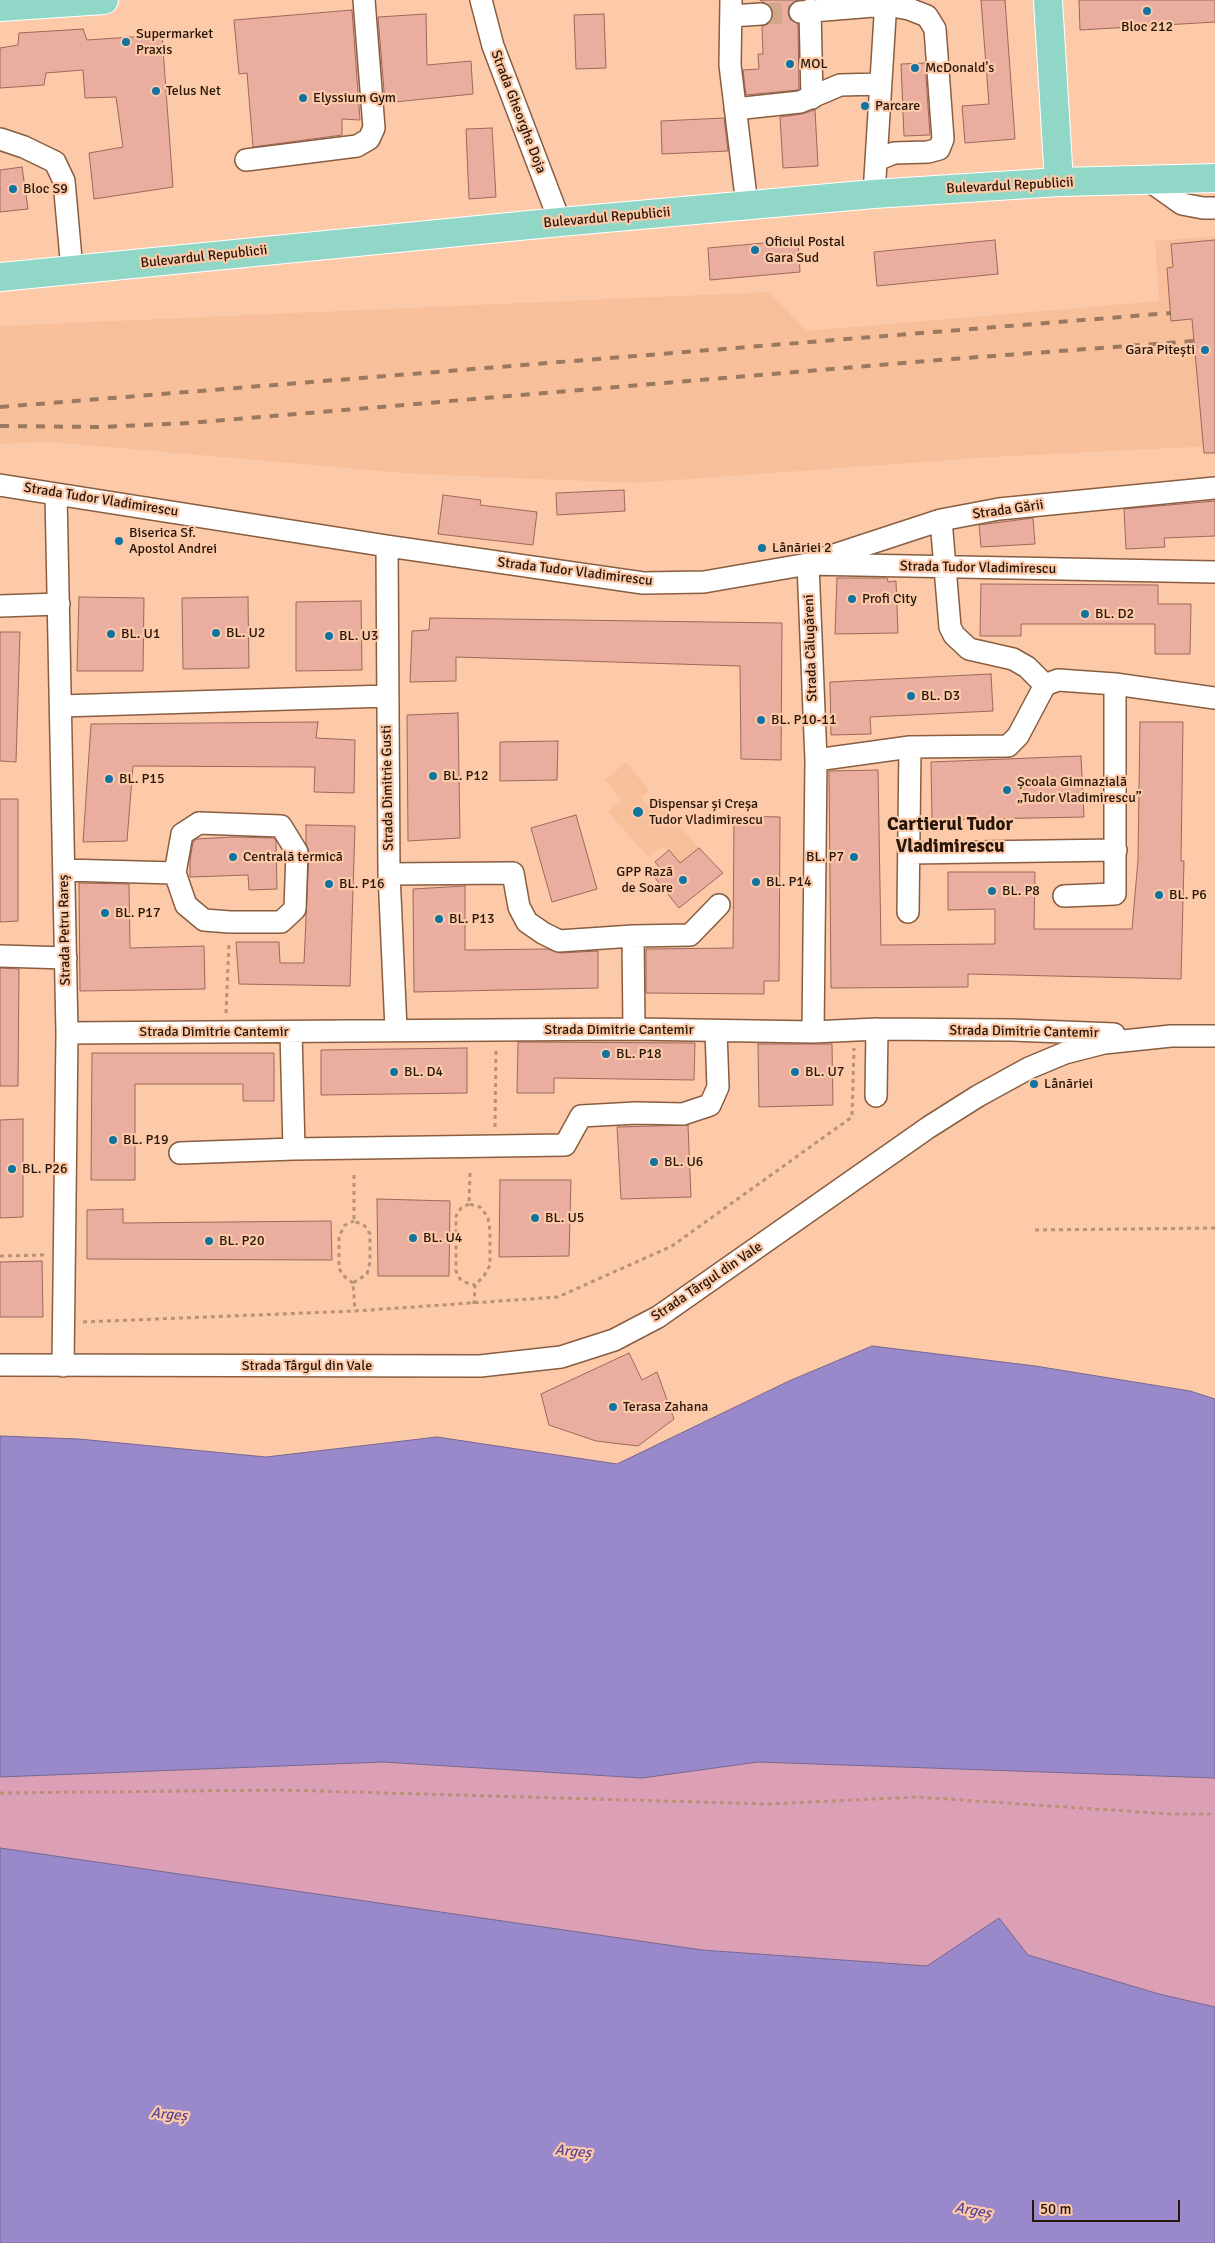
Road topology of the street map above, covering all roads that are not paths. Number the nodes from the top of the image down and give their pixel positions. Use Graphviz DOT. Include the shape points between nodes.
graph roads {
  1 [pos="104,0"];
  2 [pos="364,0"];
  3 [pos="481,0"];
  4 [pos="1048,0"];
  5 [pos="62,2"];
  6 [pos="886,2"];
  7 [pos="0,7"];
  8 [pos="731,8"];
  9 [pos="761,14"];
  10 [pos="880,84"];
  11 [pos="812,98"];
  12 [pos="735,109"];
  13 [pos="0,140"];
  14 [pos="246,160"];
  15 [pos="877,160"];
  16 [pos="1215,178"];
  17 [pos="1148,180"];
  18 [pos="1059,182"];
  19 [pos="874,194"];
  20 [pos="747,205"];
  21 [pos="1215,208"];
  22 [pos="560,222"];
  23 [pos="72,270"];
  24 [pos="0,277"];
  25 [pos="0,485"];
  26 [pos="1215,488"];
  27 [pos="56,494"];
  28 [pos="941,520"];
  29 [pos="387,546"];
  30 [pos="808,564"];
  31 [pos="945,567"];
  32 [pos="1215,572"];
  33 [pos="58,604"];
  34 [pos="0,606"];
  35 [pos="1115,684"];
  36 [pos="1044,685"];
  37 [pos="387,696"];
  38 [pos="1215,698"];
  39 [pos="61,706"];
  40 [pos="910,747"];
  41 [pos="816,760"];
  42 [pos="1116,850"];
  43 [pos="909,853"];
  44 [pos="64,870"];
  45 [pos="175,873"];
  46 [pos="389,874"];
  47 [pos="1064,896"];
  48 [pos="718,905"];
  49 [pos="908,912"];
  50 [pos="633,936"];
  51 [pos="0,956"];
  52 [pos="66,958"];
  53 [pos="396,1029"];
  54 [pos="634,1029"];
  55 [pos="877,1030"];
  56 [pos="716,1031"];
  57 [pos="292,1032"];
  58 [pos="813,1032"];
  59 [pos="67,1033"];
  60 [pos="1171,1036"];
  61 [pos="1215,1036"];
  62 [pos="876,1096"];
  63 [pos="294,1149"];
  64 [pos="180,1152"];
  65 [pos="0,1366"];
  66 [pos="63,1366"];
  1 -- 5 [label="main road"];
  2 -- 14 [label="street" via="374,128 369,139 357,146"];
  3 -- 22 [label="street, Strada Gheorghe Doja" via="493,46"];
  4 -- 18 [label="main road"];
  5 -- 7 [label="main road"];
  6 -- 10 [label="street"];
  6 -- 11 [label="street" via="805,11"];
  6 -- 15 [label="street" via="926,16 934,28 943,139 939,149 894,153"];
  8 -- 9 [label="street"];
  8 -- 12 [label="street" via="730,65"];
  10 -- 11 [label="street" via="840,85"];
  10 -- 15 [label="street"];
  11 -- 12 [label="street"];
  12 -- 20 [label="street"];
  13 -- 23 [label="street" via="55,162 64,181"];
  15 -- 19 [label="street"];
  16 -- 17 [label="main road, Bulevardul Republicii"];
  17 -- 18 [label="main road, Bulevardul Republicii"];
  17 -- 21 [label="street" via="1182,204"];
  18 -- 19 [label="main road, Bulevardul Republicii"];
  19 -- 20 [label="main road, Bulevardul Republicii"];
  20 -- 22 [label="main road, Bulevardul Republicii"];
  22 -- 23 [label="main road, Bulevardul Republicii"];
  23 -- 24 [label="main road, Bulevardul Republicii"];
  25 -- 27 [label="street, Strada Tudor Vladimirescu"];
  26 -- 28 [label="street, Strada Gării" via="999,509"];
  27 -- 29 [label="street, Strada Tudor Vladimirescu"];
  27 -- 33 [label="street, Strada Petru Rareș"];
  28 -- 30 [label="street, Strada Gării"];
  28 -- 31 [label="street"];
  29 -- 30 [label="street, Strada Tudor Vladimirescu" via="643,583 704,582"];
  29 -- 37 [label="street, Strada Dimitrie Gusti"];
  30 -- 31 [label="street, Strada Tudor Vladimirescu"];
  30 -- 41 [label="street, Strada Călugăreni"];
  31 -- 32 [label="street, Strada Tudor Vladimirescu"];
  31 -- 36 [label="street" via="950,627 960,643 969,649 1013,659 1027,667"];
  33 -- 34 [label="street"];
  33 -- 39 [label="street, Strada Petru Rareș"];
  35 -- 36 [label="street" via="1058,680"];
  35 -- 38 [label="street"];
  35 -- 42 [label="street"];
  36 -- 40 [label="street" via="1018,736 1008,746"];
  37 -- 39 [label="street"];
  37 -- 46 [label="street, Strada Dimitrie Gusti"];
  39 -- 44 [label="street, Strada Petru Rareș"];
  40 -- 41 [label="street"];
  40 -- 43 [label="street"];
  41 -- 58 [label="street, Strada Călugăreni"];
  42 -- 43 [label="street"];
  42 -- 47 [label="street" via="1115,894"];
  43 -- 49 [label="street"];
  44 -- 45 [label="street"];
  44 -- 52 [label="street, Strada Petru Rareș"];
  45 -- 45 [label="street" via="182,834 199,823 281,826 297,852 295,908 280,922 204,920 186,905"];
  46 -- 50 [label="street" via="513,873 518,907 527,922 543,933 559,941"];
  46 -- 53 [label="street, Strada Dimitrie Gusti"];
  48 -- 50 [label="street" via="690,935"];
  50 -- 54 [label="street"];
  51 -- 52 [label="street"];
  52 -- 59 [label="street, Strada Petru Rareș"];
  53 -- 54 [label="street, Strada Dimitrie Cantemir"];
  53 -- 57 [label="street, Strada Dimitrie Cantemir"];
  54 -- 56 [label="street, Strada Dimitrie Cantemir"];
  55 -- 58 [label="street, Strada Dimitrie Cantemir"];
  55 -- 60 [label="street, Strada Dimitrie Cantemir" via="1012,1030"];
  55 -- 62 [label="street"];
  56 -- 58 [label="street, Strada Dimitrie Cantemir"];
  56 -- 63 [label="street" via="718,1087 710,1105 683,1114 581,1116 565,1145"];
  57 -- 59 [label="street, Strada Dimitrie Cantemir"];
  57 -- 63 [label="street"];
  59 -- 66 [label="street, Strada Petru Rareș"];
  60 -- 61 [label="street, Strada Târgul din Vale"];
  60 -- 66 [label="street, Strada Târgul din Vale" via="1104,1043 1029,1068 928,1127 658,1317 614,1340 561,1357 480,1366"];
  63 -- 64 [label="street"];
  65 -- 66 [label="street, Strada Târgul din Vale"];
}
